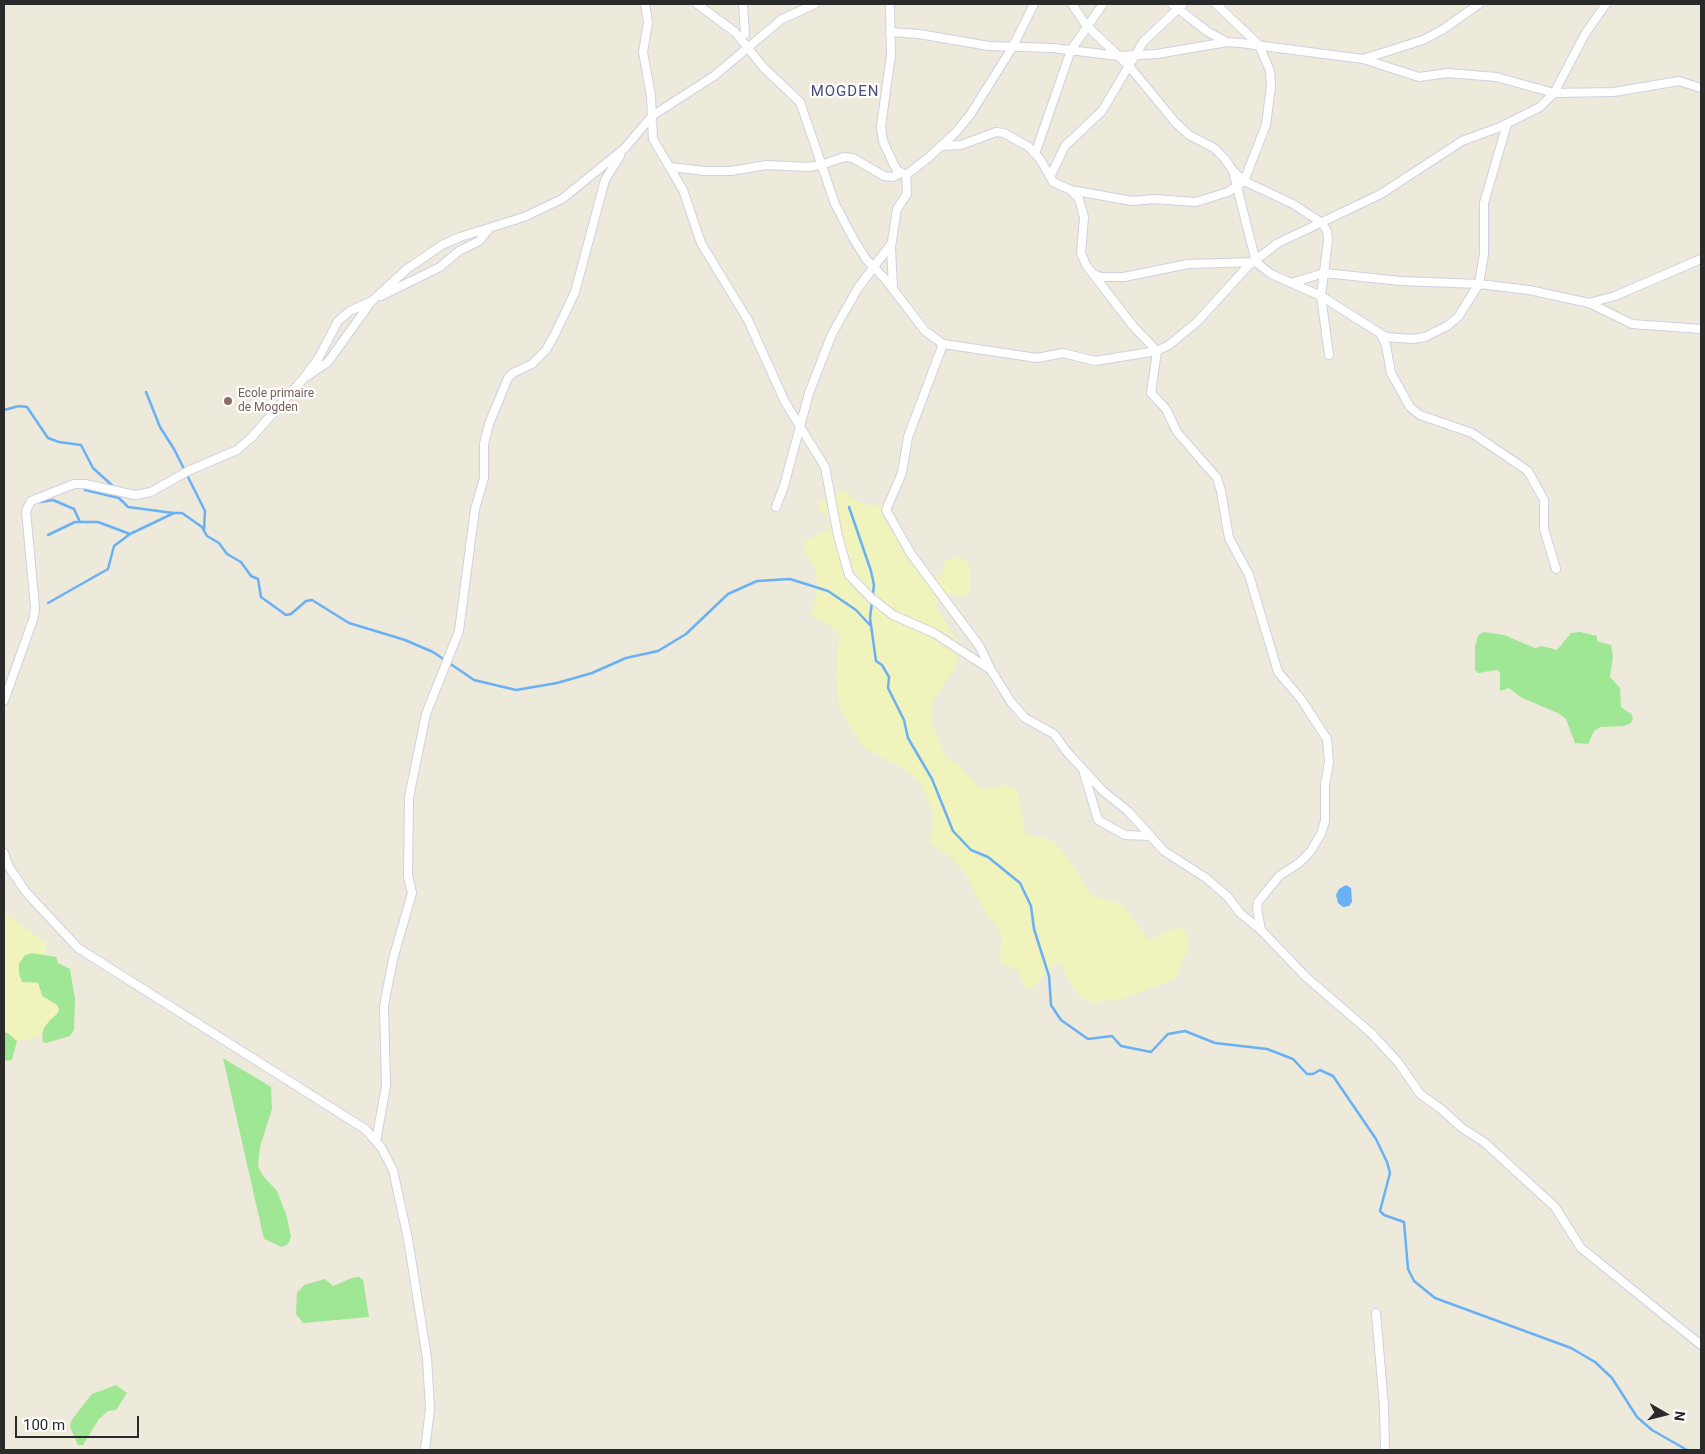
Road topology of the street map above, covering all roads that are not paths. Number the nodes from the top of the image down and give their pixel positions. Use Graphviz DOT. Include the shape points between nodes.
graph roads {
  1 [pos="645,4"];
  2 [pos="697,4"];
  3 [pos="743,4"];
  4 [pos="815,4"];
  5 [pos="890,4"];
  6 [pos="1034,4"];
  7 [pos="1072,4"];
  8 [pos="1103,4"];
  9 [pos="1216,4"];
  10 [pos="1479,4"];
  11 [pos="1606,4"];
  12 [pos="1177,5"];
  13 [pos="1086,26"];
  14 [pos="735,32"];
  15 [pos="890,32"];
  16 [pos="763,33"];
  17 [pos="745,34"];
  18 [pos="1227,42"];
  19 [pos="1259,45"];
  20 [pos="747,48"];
  21 [pos="1012,48"];
  22 [pos="1071,50"];
  23 [pos="1135,55"];
  24 [pos="1118,56"];
  25 [pos="1363,59"];
  26 [pos="1129,66"];
  27 [pos="1701,88"];
  28 [pos="1554,93"];
  29 [pos="652,116"];
  30 [pos="1507,124"];
  31 [pos="941,146"];
  32 [pos="626,148"];
  33 [pos="1035,154"];
  34 [pos="821,165"];
  35 [pos="670,167"];
  36 [pos="1233,171"];
  37 [pos="903,174"];
  38 [pos="1050,177"];
  39 [pos="1244,181"];
  40 [pos="1236,188"];
  41 [pos="1071,190"];
  42 [pos="1322,223"];
  43 [pos="490,227"];
  44 [pos="892,242"];
  45 [pos="1701,260"];
  46 [pos="1256,262"];
  47 [pos="874,268"];
  48 [pos="1324,273"];
  49 [pos="1093,274"];
  50 [pos="1291,283"];
  51 [pos="1479,284"];
  52 [pos="894,290"];
  53 [pos="1321,296"];
  54 [pos="372,301"];
  55 [pos="1589,303"];
  56 [pos="1701,328"];
  57 [pos="1381,335"];
  58 [pos="943,344"];
  59 [pos="1157,351"];
  60 [pos="1329,355"];
  61 [pos="303,379"];
  62 [pos="801,428"];
  63 [pos="776,507"];
  64 [pos="1556,569"];
  65 [pos="991,670"];
  66 [pos="4,701"];
  67 [pos="1083,771"];
  68 [pos="1150,836"];
  69 [pos="4,853"];
  70 [pos="1261,930"];
  71 [pos="376,1141"];
  72 [pos="1376,1313"];
  73 [pos="1701,1345"];
  74 [pos="425,1450"];
  75 [pos="1385,1450"];
  1 -- 29 [label="street" via="648,22 643,52"];
  2 -- 14 [label="street"];
  3 -- 17 [label="street"];
  4 -- 16 [label="street" via="782,19"];
  5 -- 15 [label="street"];
  6 -- 21 [label="street"];
  7 -- 13 [label="street"];
  8 -- 13 [label="street"];
  9 -- 19 [label="street"];
  10 -- 25 [label="street" via="1423,40"];
  11 -- 28 [label="street" via="1585,34"];
  12 -- 18 [label="street" via="1208,32"];
  12 -- 23 [label="street"];
  13 -- 22 [label="street"];
  13 -- 24 [label="street"];
  14 -- 17 [label="street"];
  14 -- 20 [label="street"];
  15 -- 21 [label="street"];
  15 -- 37 [label="street" via="891,55 881,126 883,141 893,163"];
  16 -- 17 [label="street"];
  16 -- 20 [label="street"];
  18 -- 19 [label="street"];
  18 -- 23 [label="street"];
  19 -- 25 [label="street"];
  19 -- 39 [label="street" via="1270,71 1270,102 1266,125"];
  20 -- 29 [label="street" via="714,76"];
  20 -- 34 [label="street" via="800,102"];
  21 -- 22 [label="street"];
  21 -- 31 [label="street" via="970,115"];
  22 -- 24 [label="street"];
  22 -- 33 [label="street"];
  23 -- 24 [label="street"];
  23 -- 26 [label="street"];
  24 -- 26 [label="street"];
  25 -- 28 [label="street" via="1412,76 1464,73 1496,77"];
  26 -- 36 [label="street" via="1175,122 1214,148"];
  26 -- 38 [label="street" via="1102,110 1065,146"];
  27 -- 28 [label="street" via="1679,81 1614,92"];
  28 -- 30 [label="street" via="1540,107"];
  29 -- 32 [label="street"];
  29 -- 35 [label="street" via="653,138"];
  30 -- 42 [label="street" via="1462,141 1381,194"];
  30 -- 51 [label="street" via="1485,197 1484,254"];
  31 -- 33 [label="street" via="961,145 996,132"];
  31 -- 37 [label="street"];
  32 -- 43 [label="street" via="562,199 524,217"];
  32 -- 71 [label="street" via="605,180 574,292 555,334 546,350 532,364 508,378 489,424 484,444 484,478 475,509 459,631 426,714 409,797 408,876 412,893 393,959 384,1006 386,1086"];
  33 -- 38 [label="street"];
  34 -- 35 [label="street" via="766,165 731,171"];
  34 -- 37 [label="street" via="836,158 853,158 878,175 890,178"];
  34 -- 47 [label="street" via="840,213"];
  35 -- 62 [label="street" via="683,190 701,243 748,320 784,402"];
  36 -- 39 [label="street"];
  36 -- 40 [label="street"];
  37 -- 44 [label="street" via="907,194 897,209"];
  38 -- 41 [label="street" via="1053,182"];
  39 -- 40 [label="street"];
  39 -- 42 [label="street" via="1293,204"];
  40 -- 41 [label="street" via="1196,202 1132,201"];
  40 -- 46 [label="street"];
  41 -- 49 [label="street" via="1083,208 1082,254"];
  42 -- 46 [label="street" via="1278,243"];
  42 -- 48 [label="street" via="1328,240"];
  43 -- 54 [label="street" via="479,241 440,267"];
  43 -- 54 [label="street" via="442,245 407,269"];
  44 -- 47 [label="street"];
  44 -- 52 [label="street"];
  45 -- 55 [label="street" via="1616,296"];
  46 -- 49 [label="street" via="1188,264 1115,278"];
  46 -- 50 [label="street" via="1271,274"];
  46 -- 59 [label="street" via="1197,322 1178,339"];
  47 -- 52 [label="street"];
  47 -- 62 [label="street" via="858,288 832,334"];
  48 -- 50 [label="street"];
  48 -- 51 [label="street" via="1401,281"];
  48 -- 53 [label="street"];
  49 -- 59 [label="street"];
  50 -- 53 [label="street"];
  51 -- 55 [label="street" via="1529,290"];
  51 -- 57 [label="street" via="1458,317 1447,326 1413,339"];
  52 -- 58 [label="street" via="925,331"];
  53 -- 57 [label="street"];
  53 -- 60 [label="street"];
  54 -- 61 [label="street" via="328,362"];
  54 -- 61 [label="street" via="350,311 338,321 318,359"];
  55 -- 56 [label="street" via="1632,324"];
  57 -- 64 [label="street" via="1386,345 1390,373 1410,407 1420,415 1472,433 1528,471 1544,500 1544,529"];
  58 -- 59 [label="street" via="1037,358 1063,353 1095,361"];
  58 -- 65 [label="street" via="908,437 902,473 886,510 911,554 980,647"];
  59 -- 70 [label="street" via="1151,393 1166,409 1177,432 1217,478 1228,538 1249,575 1278,672 1302,698 1327,739 1329,749 1325,821 1321,834 1310,852 1279,876 1258,902"];
  61 -- 66 [label="street" via="237,450 188,471 162,488 135,495 74,484 31,502 26,511 34,617"];
  62 -- 63 [label="street"];
  62 -- 65 [label="street" via="825,467 849,575 893,615 934,633"];
  65 -- 67 [label="street" via="1025,718 1054,734"];
  67 -- 68 [label="street" via="1128,811"];
  67 -- 68 [label="street" via="1098,820 1125,835"];
  68 -- 70 [label="street" via="1164,851 1206,878"];
  69 -- 71 [label="street" via="9,867 26,892 78,948 365,1129"];
  70 -- 73 [label="street" via="1306,977 1371,1034 1398,1062 1420,1094 1484,1142 1555,1207 1581,1248"];
  71 -- 74 [label="street" via="393,1170 410,1248 427,1358 430,1408"];
  72 -- 75 [label="street"];
}
